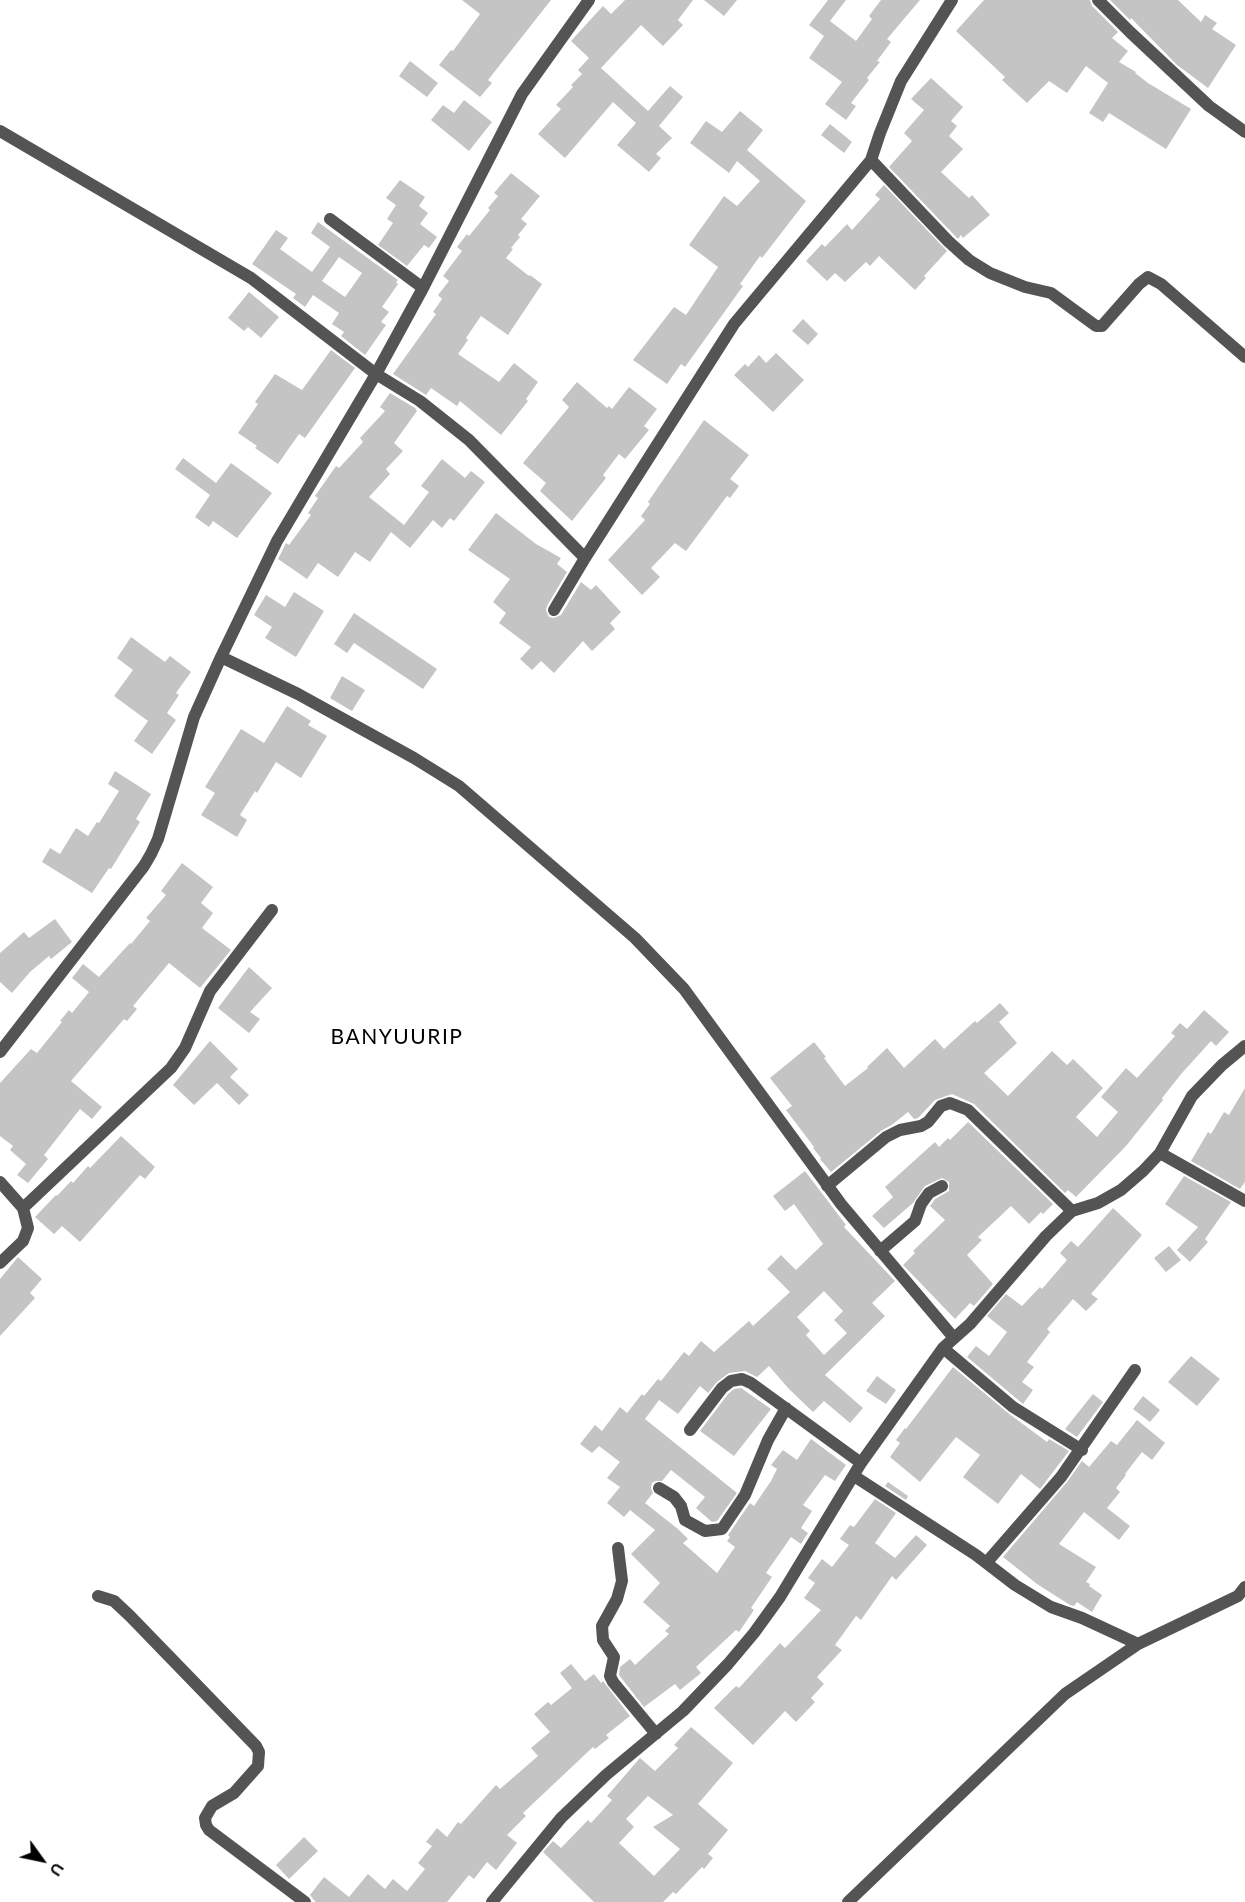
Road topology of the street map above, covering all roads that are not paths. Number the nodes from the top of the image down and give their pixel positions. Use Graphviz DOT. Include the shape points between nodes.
graph roads {
  1 [pos="589,0"];
  2 [pos="952,0"];
  3 [pos="1098,0"];
  4 [pos="0,131"];
  5 [pos="1245,132"];
  6 [pos="872,160"];
  7 [pos="330,219"];
  8 [pos="423,288"];
  9 [pos="1245,357"];
  10 [pos="376,374"];
  11 [pos="585,558"];
  12 [pos="554,610"];
  13 [pos="221,657"];
  14 [pos="272,910"];
  15 [pos="1245,1046"];
  16 [pos="0,1052"];
  17 [pos="1160,1153"];
  18 [pos="0,1182"];
  19 [pos="827,1186"];
  20 [pos="942,1186"];
  21 [pos="1245,1202"];
  22 [pos="23,1208"];
  23 [pos="1072,1211"];
  24 [pos="880,1251"];
  25 [pos="0,1263"];
  26 [pos="954,1338"];
  27 [pos="943,1348"];
  28 [pos="1135,1370"];
  29 [pos="786,1408"];
  30 [pos="690,1430"];
  31 [pos="1082,1450"];
  32 [pos="861,1463"];
  33 [pos="854,1476"];
  34 [pos="659,1488"];
  35 [pos="618,1548"];
  36 [pos="987,1562"];
  37 [pos="1245,1587"];
  38 [pos="98,1596"];
  39 [pos="1138,1644"];
  40 [pos="656,1734"];
  41 [pos="496,1901"];
  42 [pos="305,1902"];
  43 [pos="848,1902"];
  1 -- 8 [label="street" via="522,94"];
  2 -- 6 [label="street" via="901,81"];
  3 -- 5 [label="street" via="1188,88"];
  4 -- 10 [label="street" via="251,278"];
  6 -- 9 [label="street" via="948,241 990,273 1051,293 1096,326 1102,326 1148,277"];
  6 -- 11 [label="street" via="734,324"];
  7 -- 8 [label="street"];
  8 -- 10 [label="street"];
  10 -- 11 [label="street" via="420,401 469,440"];
  10 -- 13 [label="street" via="277,541"];
  11 -- 12 [label="street"];
  13 -- 16 [label="street" via="194,717 151,854"];
  13 -- 19 [label="street" via="298,694 459,786 581,889 684,989"];
  14 -- 22 [label="street" via="210,991 185,1048 171,1068"];
  15 -- 17 [label="street" via="1192,1096"];
  17 -- 21 [label="street"];
  17 -- 23 [label="street" via="1121,1190"];
  18 -- 22 [label="street"];
  19 -- 23 [label="street" via="886,1137 921,1126 941,1106 950,1103 968,1110"];
  19 -- 24 [label="street"];
  20 -- 24 [label="street" via="929,1193 912,1224"];
  22 -- 25 [label="street" via="27,1234"];
  23 -- 26 [label="street"];
  24 -- 26 [label="street"];
  26 -- 27 [label="street"];
  27 -- 31 [label="street" via="1013,1407"];
  27 -- 32 [label="street"];
  28 -- 31 [label="street"];
  29 -- 30 [label="street" via="751,1383 736,1379 722,1388"];
  29 -- 32 [label="street"];
  29 -- 34 [label="street" via="745,1495 722,1529 705,1531 684,1520 674,1497"];
  31 -- 36 [label="street"];
  32 -- 33 [label="street"];
  33 -- 36 [label="street"];
  33 -- 40 [label="street" via="754,1633 683,1711"];
  35 -- 40 [label="street" via="622,1581 602,1626 603,1640 614,1658 610,1676"];
  36 -- 39 [label="street" via="1051,1607"];
  37 -- 39 [label="street" via="1238,1596"];
  38 -- 42 [label="street" via="114,1601 130,1616 256,1746 260,1752 258,1766 234,1793 212,1806 204,1818 206,1825"];
  39 -- 43 [label="street" via="1065,1694"];
  40 -- 41 [label="street" via="561,1818"];
}
